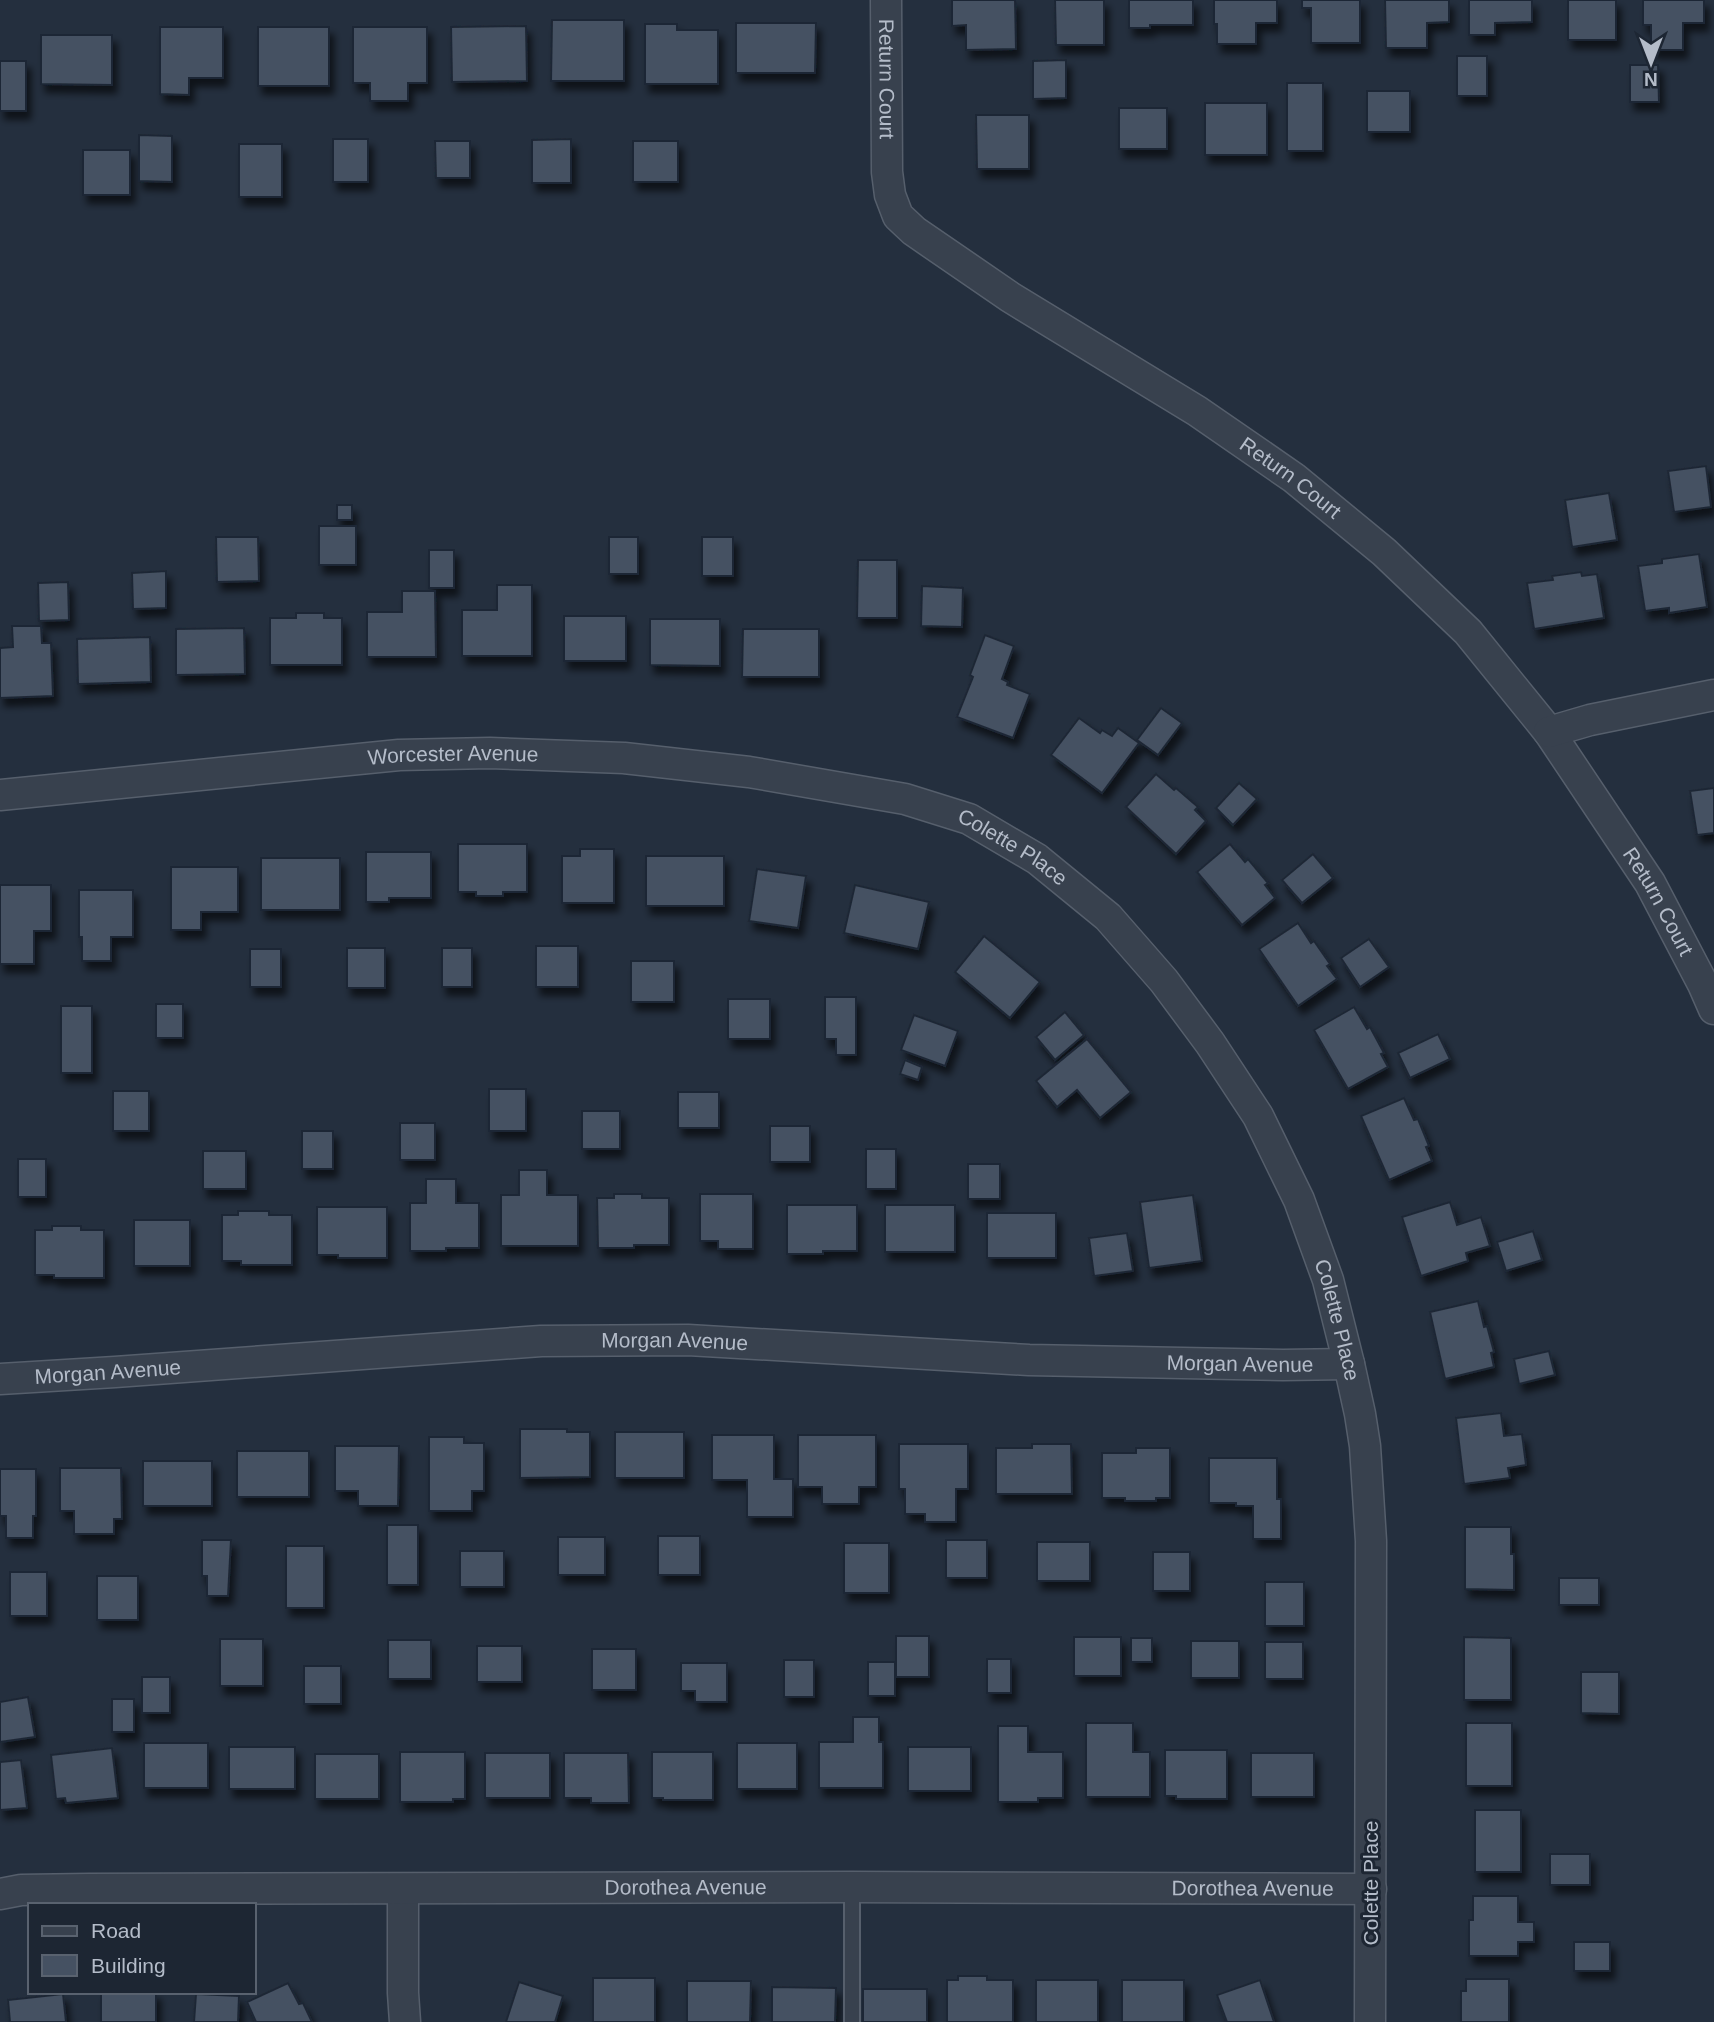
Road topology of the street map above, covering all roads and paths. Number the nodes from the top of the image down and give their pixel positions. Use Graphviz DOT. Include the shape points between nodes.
graph roads {
  1 [pos="886,0"];
  2 [pos="1714,695"];
  3 [pos="1549,732"];
  4 [pos="0,795"];
  5 [pos="905,799"];
  6 [pos="1714,1009"];
  7 [pos="1349,1364"];
  8 [pos="0,1379"];
  9 [pos="852,1887"];
  10 [pos="403,1889"];
  11 [pos="1371,1889"];
  12 [pos="0,1894"];
  13 [pos="405,2022"];
  14 [pos="852,2022"];
  15 [pos="1370,2022"];
  1 -- 3 [label="street, Return Court" via="887,172 898,216 1010,298 1197,411 1304,486 1384,552 1468,632"];
  2 -- 3 [label="street"];
  3 -- 6 [label="street, Return Court" via="1650,883"];
  4 -- 5 [label="street, Worcester Avenue" via="399,755 490,753 624,758 749,772"];
  5 -- 7 [label="street, Colette Place" via="969,819 1037,859 1108,917 1164,981 1258,1116 1299,1200 1328,1280"];
  7 -- 8 [label="street, Morgan Avenue" via="1029,1360 688,1340 568,1341"];
  7 -- 11 [label="street, Colette Place" via="1365,1446 1371,1541"];
  9 -- 10 [label="street, Dorothea Avenue"];
  9 -- 11 [label="street, Dorothea Avenue"];
  9 -- 14 [label="lane"];
  10 -- 12 [label="street, Dorothea Avenue" via="89,1889"];
  10 -- 13 [label="street"];
  11 -- 15 [label="street, Colette Place"];
}
